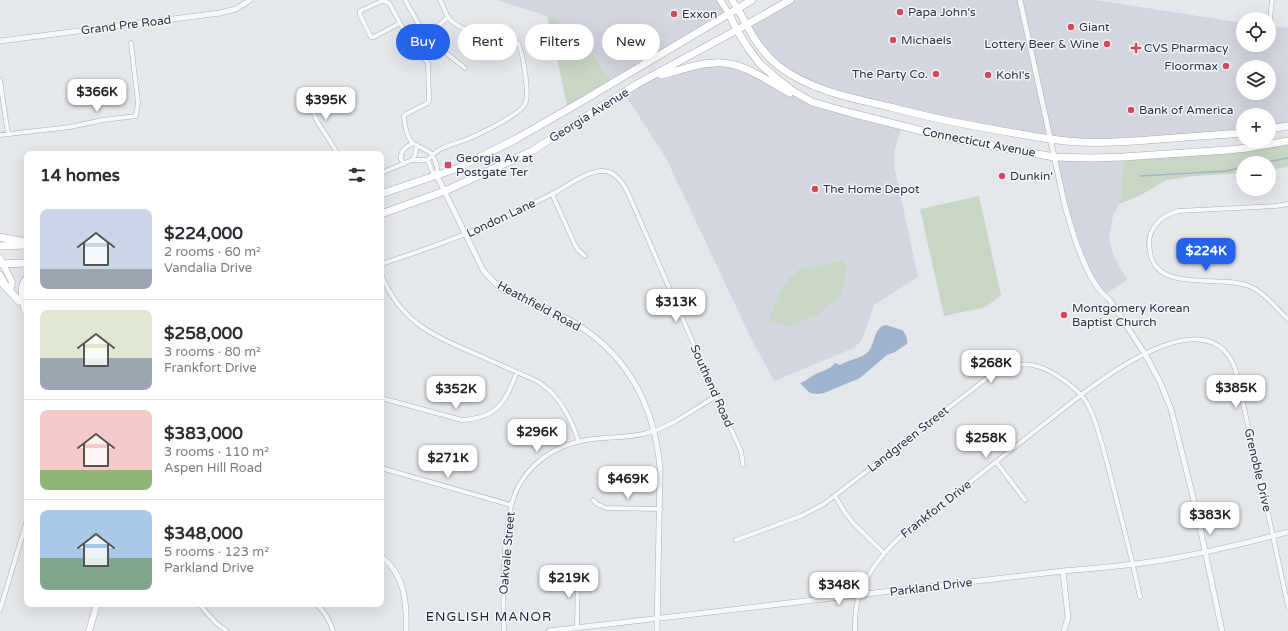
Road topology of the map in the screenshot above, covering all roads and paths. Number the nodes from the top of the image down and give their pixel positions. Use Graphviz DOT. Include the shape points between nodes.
graph roads {
  1 [pos="250,0"];
  2 [pos="405,0"];
  3 [pos="440,0"];
  4 [pos="720,0"];
  5 [pos="732,0"];
  6 [pos="752,0"];
  7 [pos="790,0"];
  8 [pos="1020,0"];
  9 [pos="1272,0"];
  10 [pos="738,9"];
  11 [pos="1271,12"];
  12 [pos="729,14"];
  13 [pos="448,17"];
  14 [pos="400,24"];
  15 [pos="419,24"];
  16 [pos="440,24"];
  17 [pos="746,25"];
  18 [pos="737,30"];
  19 [pos="0,41"];
  20 [pos="131,42"];
  21 [pos="450,56"];
  22 [pos="425,60"];
  23 [pos="465,68"];
  24 [pos="647,79"];
  25 [pos="0,80"];
  26 [pos="305,92"];
  27 [pos="812,102"];
  28 [pos="1288,126"];
  29 [pos="1276,128"];
  30 [pos="1236,133"];
  31 [pos="8,134"];
  32 [pos="0,135"];
  33 [pos="1050,140"];
  34 [pos="1288,141"];
  35 [pos="415,144"];
  36 [pos="336,151"];
  37 [pos="433,154"];
  38 [pos="1054,157"];
  39 [pos="412,160"];
  40 [pos="428,160"];
  41 [pos="404,164"];
  42 [pos="384,172"];
  43 [pos="437,176"];
  44 [pos="617,178"];
  45 [pos="445,191"];
  46 [pos="384,193"];
  47 [pos="552,194"];
  48 [pos="1288,205"];
  49 [pos="384,213"];
  50 [pos="465,234"];
  51 [pos="0,237"];
  52 [pos="24,242"];
  53 [pos="24,245"];
  54 [pos="0,246"];
  55 [pos="585,256"];
  56 [pos="1,262"];
  57 [pos="384,263"];
  58 [pos="24,264"];
  59 [pos="0,275"];
  60 [pos="384,280"];
  61 [pos="0,281"];
  62 [pos="24,283"];
  63 [pos="11,288"];
  64 [pos="24,300"];
  65 [pos="19,301"];
  66 [pos="24,309"];
  67 [pos="1288,319"];
  68 [pos="1145,354"];
  69 [pos="517,372"];
  70 [pos="1081,395"];
  71 [pos="716,396"];
  72 [pos="384,399"];
  73 [pos="655,430"];
  74 [pos="578,441"];
  75 [pos="996,462"];
  76 [pos="743,465"];
  77 [pos="384,469"];
  78 [pos="836,496"];
  79 [pos="593,500"];
  80 [pos="1025,500"];
  81 [pos="511,505"];
  82 [pos="660,509"];
  83 [pos="24,530"];
  84 [pos="1288,532"];
  85 [pos="1273,536"];
  86 [pos="736,540"];
  87 [pos="1205,552"];
  88 [pos="884,553"];
  89 [pos="384,558"];
  90 [pos="1133,565"];
  91 [pos="578,571"];
  92 [pos="1063,571"];
  93 [pos="860,595"];
  94 [pos="1140,597"];
  95 [pos="0,606"];
  96 [pos="1288,606"];
  97 [pos="96,607"];
  98 [pos="202,607"];
  99 [pos="319,607"];
  100 [pos="658,618"];
  101 [pos="577,628"];
  102 [pos="89,631"];
  103 [pos="227,631"];
  104 [pos="333,631"];
  105 [pos="406,631"];
  106 [pos="504,631"];
  107 [pos="548,631"];
  108 [pos="658,631"];
  109 [pos="855,631"];
  110 [pos="1064,631"];
  111 [pos="1222,631"];
  1 -- 19 [label="street, Grand Pre Road" via="236,9 220,14"];
  2 -- 15 [label="street"];
  3 -- 13 [label="street"];
  4 -- 12 [label="main road, Connecticut Avenue"];
  5 -- 10 [label="main road, Connecticut Avenue"];
  6 -- 10 [label="main road, Georgia Avenue"];
  7 -- 17 [label="main road, Georgia Avenue"];
  8 -- 33 [label="street"];
  9 -- 11 [label="street"];
  10 -- 12 [label="main road, Georgia Avenue"];
  10 -- 17 [label="main road, Connecticut Avenue"];
  12 -- 18 [label="main road, Connecticut Avenue"];
  12 -- 43 [label="main road, Georgia Avenue" via="516,139"];
  13 -- 16 [label="street"];
  13 -- 37 [label="street" via="456,25 518,43 527,100 524,107 497,125"];
  14 -- 14 [label="street" via="371,37 360,11 382,1 387,2"];
  17 -- 18 [label="main road, Georgia Avenue"];
  17 -- 33 [label="main road, Connecticut Avenue" via="762,50 779,66 814,86 924,116"];
  18 -- 24 [label="main road, Georgia Avenue"];
  18 -- 27 [label="main road, Connecticut Avenue" via="760,64 785,85"];
  20 -- 31 [label="street" via="138,103 136,116"];
  21 -- 23 [label="street"];
  22 -- 35 [label="street" via="428,63 430,92 428,103 404,116 407,131"];
  24 -- 27 [label="main road" via="715,62 730,64"];
  24 -- 45 [label="main road, Georgia Avenue" via="532,151"];
  25 -- 31 [label="street"];
  26 -- 36 [label="street" via="319,125"];
  27 -- 38 [label="main road, Connecticut Avenue" via="950,138"];
  28 -- 29 [label="main road"];
  30 -- 33 [label="main road, Connecticut Avenue" via="1128,141"];
  31 -- 32 [label="street"];
  33 -- 38 [label="street"];
  34 -- 38 [label="main road, Connecticut Avenue" via="1224,150 1097,158"];
  35 -- 37 [label="street"];
  35 -- 39 [label="street" via="415,155"];
  35 -- 41 [label="street" via="402,150 401,159"];
  37 -- 40 [label="street"];
  37 -- 43 [label="street" via="438,169"];
  38 -- 68 [label="street" via="1073,237 1084,261 1096,284 1110,299"];
  39 -- 40 [label="street"];
  39 -- 41 [label="street"];
  40 -- 43 [label="street"];
  41 -- 42 [label="street"];
  43 -- 45 [label="street, Heathfield Road"];
  43 -- 46 [label="main road, Georgia Avenue"];
  44 -- 47 [label="street, London Lane" via="602,170 590,173"];
  44 -- 71 [label="street, Southend Road" via="629,195"];
  45 -- 49 [label="main road, Georgia Avenue"];
  45 -- 50 [label="street, Heathfield Road"];
  47 -- 50 [label="street, London Lane"];
  47 -- 55 [label="street" via="575,245"];
  48 -- 67 [label="street" via="1178,211 1162,218 1150,234 1149,244 1156,266 1165,274 1185,279 1248,285"];
  50 -- 57 [label="street, London Lane"];
  50 -- 73 [label="street, Heathfield Road" via="483,270 493,282 504,290 566,318 611,351 631,377 646,404"];
  51 -- 52 [label="main road"];
  53 -- 54 [label="main road"];
  56 -- 58 [label="main road"];
  56 -- 63 [label="main road" via="12,282"];
  59 -- 63 [label="main road"];
  60 -- 69 [label="street" via="392,297 423,329 442,340"];
  61 -- 65 [label="main road"];
  62 -- 64 [label="main road"];
  63 -- 65 [label="main road"];
  65 -- 66 [label="main road"];
  68 -- 70 [label="street, Frankfort Drive" via="1111,373"];
  68 -- 85 [label="street, Grenoble Drive" via="1183,340 1200,339 1216,344 1230,358 1235,368"];
  68 -- 87 [label="street" via="1171,409"];
  69 -- 72 [label="street" via="501,404 492,412 475,419 462,420"];
  69 -- 74 [label="street" via="537,381 550,391 569,418"];
  70 -- 75 [label="street, Frankfort Drive"];
  70 -- 78 [label="street, Landgreen Street" via="1057,375 1039,366 1008,366 985,379"];
  70 -- 90 [label="street, Landgreen Street" via="1096,425"];
  71 -- 73 [label="street, Oakvale Street"];
  71 -- 76 [label="street, Southend Road" via="741,451"];
  73 -- 74 [label="street, Oakvale Street" via="642,434"];
  73 -- 82 [label="street, Heathfield Road" via="660,468"];
  74 -- 81 [label="street, Oakvale Street" via="560,447 533,466 520,483"];
  75 -- 80 [label="street"];
  75 -- 88 [label="street, Frankfort Drive" via="899,538"];
  77 -- 81 [label="street"];
  78 -- 86 [label="street, Landgreen Street" via="802,516"];
  78 -- 88 [label="street" via="854,524"];
  79 -- 82 [label="street" via="606,508"];
  81 -- 106 [label="street, Oakvale Street" via="502,603"];
  82 -- 100 [label="street, Heathfield Road"];
  83 -- 95 [label="street"];
  84 -- 85 [label="street, Parkland Drive"];
  85 -- 87 [label="street, Parkland Drive"];
  85 -- 96 [label="street, Grenoble Drive"];
  87 -- 90 [label="street, Parkland Drive"];
  87 -- 111 [label="street"];
  88 -- 93 [label="street, Frankfort Drive" via="872,569"];
  89 -- 105 [label="street" via="400,579 406,597"];
  90 -- 92 [label="street, Parkland Drive"];
  90 -- 94 [label="street, Landgreen Street"];
  91 -- 101 [label="street"];
  92 -- 93 [label="street, Parkland Drive"];
  92 -- 110 [label="street" via="1068,617"];
  93 -- 100 [label="street, Parkland Drive"];
  93 -- 109 [label="street, Frankfort Drive"];
  97 -- 102 [label="main road"];
  98 -- 103 [label="street"];
  99 -- 104 [label="street" via="329,620"];
  100 -- 101 [label="street, Parkland Drive"];
  100 -- 108 [label="street, Heathfield Road"];
  101 -- 107 [label="street, Parkland Drive"];
}
